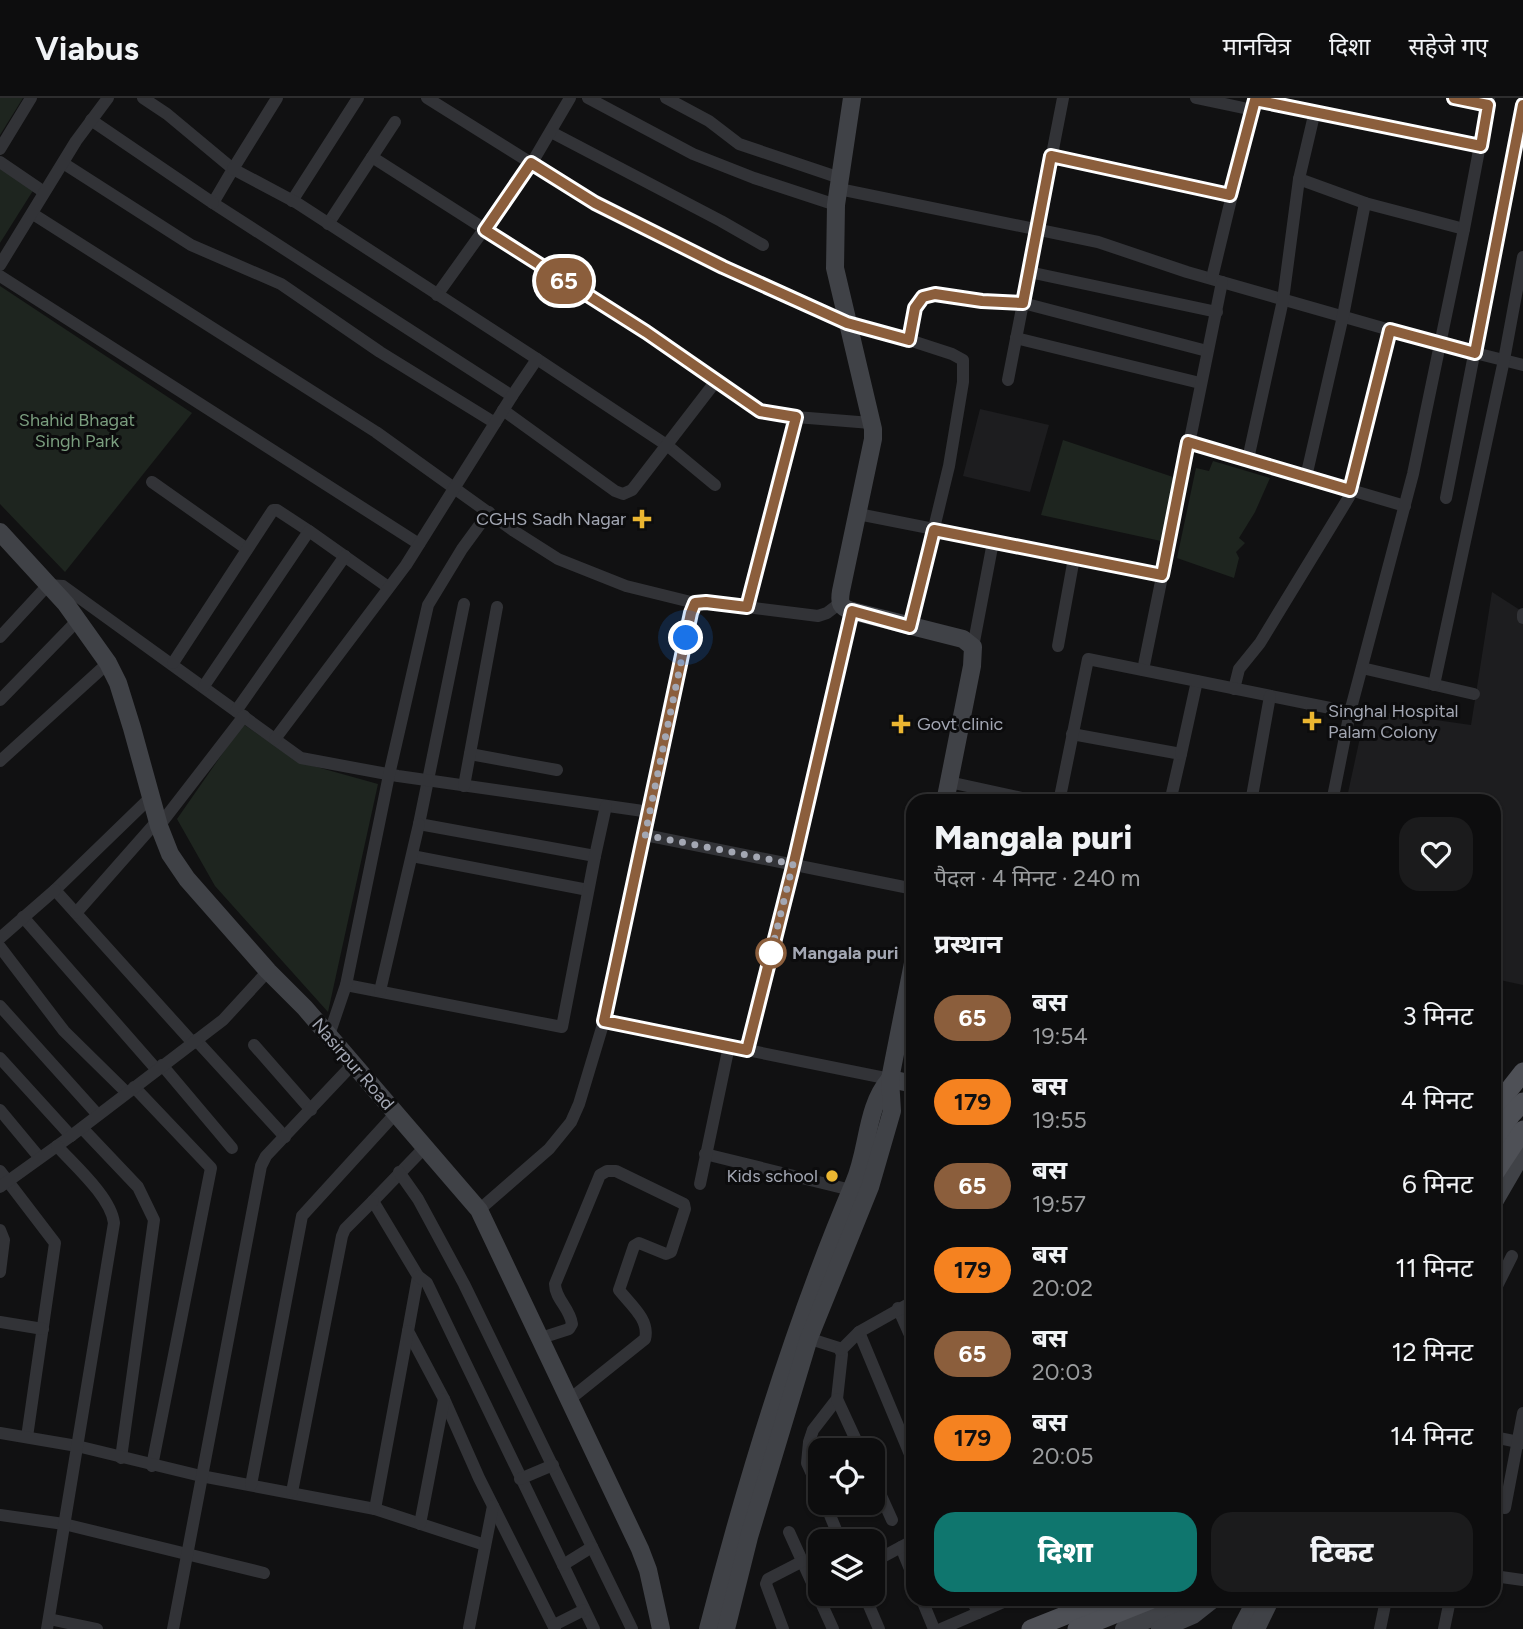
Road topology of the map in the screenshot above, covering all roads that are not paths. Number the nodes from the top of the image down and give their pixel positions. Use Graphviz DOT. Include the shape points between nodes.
graph roads {
  1 [pos="31,98"];
  2 [pos="108,98"];
  3 [pos="143,98"];
  4 [pos="277,98"];
  5 [pos="358,98"];
  6 [pos="427,98"];
  7 [pos="570,98"];
  8 [pos="588,98"];
  9 [pos="666,98"];
  10 [pos="852,98"];
  11 [pos="1063,98"];
  12 [pos="1196,98"];
  13 [pos="1454,98"];
  14 [pos="1488,102"];
  15 [pos="1255,103"];
  16 [pos="1523,104"];
  17 [pos="1315,111"];
  18 [pos="92,120"];
  19 [pos="395,122"];
  20 [pos="551,132"];
  21 [pos="1481,146"];
  22 [pos="0,149"];
  23 [pos="1051,156"];
  24 [pos="372,157"];
  25 [pos="0,162"];
  26 [pos="63,163"];
  27 [pos="531,163"];
  28 [pos="233,169"];
  29 [pos="1299,179"];
  30 [pos="838,191"];
  31 [pos="44,192"];
  32 [pos="1230,195"];
  33 [pos="292,201"];
  34 [pos="213,202"];
  35 [pos="1365,203"];
  36 [pos="33,214"];
  37 [pos="328,224"];
  38 [pos="1464,229"];
  39 [pos="485,230"];
  40 [pos="1037,231"];
  41 [pos="763,245"];
  42 [pos="1523,257"];
  43 [pos="0,265"];
  44 [pos="1029,272"];
  45 [pos="0,276"];
  46 [pos="1217,280"];
  47 [pos="437,295"];
  48 [pos="1283,300"];
  49 [pos="1023,303"];
  50 [pos="1217,312"];
  51 [pos="1343,316"];
  52 [pos="847,323"];
  53 [pos="1390,330"];
  54 [pos="1016,338"];
  55 [pos="909,340"];
  56 [pos="1439,344"];
  57 [pos="1207,351"];
  58 [pos="1475,353"];
  59 [pos="537,359"];
  60 [pos="1504,360"];
  61 [pos="1523,365"];
  62 [pos="1008,380"];
  63 [pos="716,381"];
  64 [pos="1200,383"];
  65 [pos="512,396"];
  66 [pos="503,410"];
  67 [pos="796,417"];
  68 [pos="495,422"];
  69 [pos="871,423"];
  70 [pos="1188,442"];
  71 [pos="668,446"];
  72 [pos="1248,459"];
  73 [pos="1306,477"];
  74 [pos="152,482"];
  75 [pos="715,485"];
  76 [pos="454,487"];
  77 [pos="1350,490"];
  78 [pos="1446,498"];
  79 [pos="1405,506"];
  80 [pos="489,512"];
  81 [pos="858,514"];
  82 [pos="934,530"];
  83 [pos="309,531"];
  84 [pos="0,532"];
  85 [pos="993,542"];
  86 [pos="419,544"];
  87 [pos="247,549"];
  88 [pos="345,556"];
  89 [pos="1074,558"];
  90 [pos="1162,575"];
  91 [pos="48,585"];
  92 [pos="388,587"];
  93 [pos="844,602"];
  94 [pos="695,603"];
  95 [pos="464,604"];
  96 [pos="497,607"];
  97 [pos="747,607"];
  98 [pos="78,620"];
  99 [pos="910,627"];
  100 [pos="0,637"];
  101 [pos="1058,646"];
  102 [pos="973,647"];
  103 [pos="108,663"];
  104 [pos="173,663"];
  105 [pos="1362,668"];
  106 [pos="1143,670"];
  107 [pos="1196,681"];
  108 [pos="1434,685"];
  109 [pos="204,686"];
  110 [pos="1234,689"];
  111 [pos="1474,694"];
  112 [pos="1270,696"];
  113 [pos="0,700"];
  114 [pos="1350,712"];
  115 [pos="240,713"];
  116 [pos="1072,734"];
  117 [pos="275,739"];
  118 [pos="470,754"];
  119 [pos="1181,754"];
  120 [pos="0,761"];
  121 [pos="556,770"];
  122 [pos="389,775"];
  123 [pos="429,781"];
  124 [pos="949,782"];
  125 [pos="464,786"];
  126 [pos="947,794"];
  127 [pos="1004,794"];
  128 [pos="1061,794"];
  129 [pos="1172,794"];
  130 [pos="1252,794"];
  131 [pos="1334,794"];
  132 [pos="152,796"];
  133 [pos="607,806"];
  134 [pos="650,812"];
  135 [pos="158,823"];
  136 [pos="419,824"];
  137 [pos="645,835"];
  138 [pos="412,856"];
  139 [pos="594,856"];
  140 [pos="793,864"];
  141 [pos="906,887"];
  142 [pos="55,890"];
  143 [pos="588,890"];
  144 [pos="76,913"];
  145 [pos="23,917"];
  146 [pos="0,938"];
  147 [pos="0,947"];
  148 [pos="268,971"];
  149 [pos="346,985"];
  150 [pos="380,991"];
  151 [pos="0,1006"];
  152 [pos="906,1007"];
  153 [pos="604,1021"];
  154 [pos="328,1035"];
  155 [pos="194,1042"];
  156 [pos="254,1045"];
  157 [pos="729,1046"];
  158 [pos="747,1050"];
  159 [pos="0,1058"];
  160 [pos="354,1064"];
  161 [pos="160,1068"];
  162 [pos="1523,1072"];
  163 [pos="890,1079"];
  164 [pos="1523,1080"];
  165 [pos="906,1082"];
  166 [pos="130,1090"];
  167 [pos="1501,1098"];
  168 [pos="1523,1102"];
  169 [pos="1501,1107"];
  170 [pos="0,1110"];
  171 [pos="311,1110"];
  172 [pos="396,1113"];
  173 [pos="98,1115"];
  174 [pos="82,1128"];
  175 [pos="1523,1129"];
  176 [pos="1501,1130"];
  177 [pos="71,1136"];
  178 [pos="285,1137"];
  179 [pos="57,1146"];
  180 [pos="425,1147"];
  181 [pos="232,1148"];
  182 [pos="705,1154"];
  183 [pos="39,1157"];
  184 [pos="1521,1160"];
  185 [pos="1501,1163"];
  186 [pos="399,1172"];
  187 [pos="3,1179"];
  188 [pos="700,1184"];
  189 [pos="851,1189"];
  190 [pos="1501,1191"];
  191 [pos="373,1201"];
  192 [pos="479,1210"];
  193 [pos="0,1230"];
  194 [pos="1512,1256"];
  195 [pos="0,1272"];
  196 [pos="418,1276"];
  197 [pos="1501,1278"];
  198 [pos="906,1304"];
  199 [pos="898,1308"];
  200 [pos="0,1322"];
  201 [pos="906,1326"];
  202 [pos="43,1329"];
  203 [pos="408,1331"];
  204 [pos="859,1332"];
  205 [pos="803,1336"];
  206 [pos="541,1338"];
  207 [pos="841,1350"];
  208 [pos="444,1399"];
  209 [pos="570,1399"];
  210 [pos="837,1399"];
  211 [pos="1523,1413"];
  212 [pos="0,1433"];
  213 [pos="27,1437"];
  214 [pos="810,1438"];
  215 [pos="855,1438"];
  216 [pos="1501,1438"];
  217 [pos="1520,1442"];
  218 [pos="906,1445"];
  219 [pos="77,1446"];
  220 [pos="121,1458"];
  221 [pos="152,1465"];
  222 [pos="553,1465"];
  223 [pos="760,1474"];
  224 [pos="201,1476"];
  225 [pos="520,1479"];
  226 [pos="251,1485"];
  227 [pos="292,1492"];
  228 [pos="885,1505"];
  229 [pos="493,1506"];
  230 [pos="375,1508"];
  231 [pos="1505,1508"];
  232 [pos="0,1516"];
  233 [pos="892,1520"];
  234 [pos="64,1524"];
  235 [pos="420,1524"];
  236 [pos="789,1532"];
  237 [pos="906,1544"];
  238 [pos="485,1545"];
  239 [pos="592,1547"];
  240 [pos="901,1547"];
  241 [pos="187,1554"];
  242 [pos="885,1556"];
  243 [pos="906,1559"];
  244 [pos="803,1561"];
  245 [pos="563,1565"];
  246 [pos="264,1573"];
  247 [pos="1501,1577"];
  248 [pos="1523,1580"];
  249 [pos="869,1606"];
  250 [pos="924,1606"];
  251 [pos="975,1606"];
  252 [pos="994,1606"];
  253 [pos="1089,1606"];
  254 [pos="1135,1606"];
  255 [pos="1181,1606"];
  256 [pos="1204,1606"];
  257 [pos="1252,1606"];
  258 [pos="1267,1606"];
  259 [pos="1385,1606"];
  260 [pos="1449,1606"];
  261 [pos="584,1610"];
  262 [pos="978,1613"];
  263 [pos="48,1624"];
  264 [pos="554,1627"];
  265 [pos="469,1628"];
  266 [pos="97,1629"];
  267 [pos="173,1629"];
  268 [pos="594,1629"];
  269 [pos="632,1629"];
  270 [pos="662,1629"];
  271 [pos="709,1629"];
  272 [pos="726,1629"];
  273 [pos="783,1629"];
  274 [pos="833,1629"];
  275 [pos="879,1629"];
  276 [pos="934,1629"];
  277 [pos="941,1629"];
  278 [pos="1031,1629"];
  279 [pos="1077,1629"];
  280 [pos="1124,1629"];
  281 [pos="1160,1629"];
  282 [pos="1241,1629"];
  283 [pos="1256,1629"];
  284 [pos="1380,1629"];
  285 [pos="1444,1629"];
  1 -- 22 [label="street"];
  2 -- 18 [label="street"];
  3 -- 28 [label="street"];
  4 -- 28 [label="street"];
  5 -- 33 [label="street"];
  6 -- 27 [label="street"];
  7 -- 20 [label="street"];
  8 -- 30 [label="street" via="693,154 754,178"];
  9 -- 30 [label="street" via="739,144"];
  10 -- 30 [label="street"];
  11 -- 23 [label="street"];
  12 -- 15 [label="street"];
  13 -- 14 [label="street"];
  14 -- 21 [label="street"];
  15 -- 17 [label="street"];
  15 -- 32 [label="street"];
  16 -- 58 [label="street"];
  17 -- 21 [label="street"];
  17 -- 29 [label="street"];
  18 -- 26 [label="street"];
  18 -- 34 [label="street"];
  19 -- 24 [label="street"];
  20 -- 27 [label="street"];
  20 -- 41 [label="street"];
  21 -- 38 [label="street"];
  23 -- 32 [label="street"];
  23 -- 40 [label="street"];
  24 -- 37 [label="street"];
  24 -- 39 [label="street"];
  25 -- 31 [label="street"];
  26 -- 31 [label="street"];
  26 -- 68 [label="street" via="191,245 282,284 380,352"];
  27 -- 39 [label="street"];
  27 -- 52 [label="street" via="646,229"];
  28 -- 33 [label="street"];
  28 -- 34 [label="street"];
  29 -- 35 [label="street"];
  29 -- 48 [label="street"];
  30 -- 40 [label="street"];
  30 -- 52 [label="street" via="835,268"];
  31 -- 36 [label="street"];
  32 -- 46 [label="street"];
  33 -- 37 [label="street"];
  34 -- 65 [label="street"];
  35 -- 38 [label="street"];
  35 -- 51 [label="street"];
  36 -- 43 [label="street"];
  36 -- 76 [label="street" via="376,432"];
  37 -- 47 [label="street"];
  38 -- 56 [label="street"];
  39 -- 47 [label="street"];
  39 -- 63 [label="street"];
  40 -- 44 [label="street"];
  40 -- 46 [label="street" via="1098,242"];
  42 -- 60 [label="street"];
  44 -- 49 [label="street"];
  44 -- 50 [label="street"];
  45 -- 86 [label="street"];
  46 -- 48 [label="street"];
  46 -- 50 [label="street"];
  47 -- 59 [label="street"];
  48 -- 51 [label="street"];
  48 -- 72 [label="street"];
  49 -- 54 [label="street"];
  49 -- 55 [label="street" via="935,294 923,297 915,308"];
  49 -- 57 [label="street"];
  50 -- 57 [label="street"];
  51 -- 53 [label="street"];
  51 -- 73 [label="street"];
  52 -- 55 [label="street"];
  52 -- 69 [label="street"];
  53 -- 56 [label="street"];
  53 -- 77 [label="street"];
  54 -- 62 [label="street"];
  54 -- 64 [label="street"];
  55 -- 82 [label="street" via="952,354 964,365"];
  56 -- 58 [label="street"];
  56 -- 79 [label="street"];
  57 -- 64 [label="street"];
  58 -- 60 [label="street"];
  58 -- 78 [label="street"];
  59 -- 65 [label="street"];
  59 -- 71 [label="street"];
  60 -- 61 [label="street"];
  60 -- 108 [label="street"];
  63 -- 67 [label="street" via="760,411"];
  63 -- 71 [label="street"];
  64 -- 70 [label="street"];
  65 -- 66 [label="street"];
  66 -- 68 [label="street"];
  66 -- 71 [label="street" via="619,493 632,490"];
  67 -- 69 [label="street"];
  67 -- 97 [label="street"];
  68 -- 76 [label="street"];
  69 -- 81 [label="street" via="873,439"];
  70 -- 72 [label="street"];
  70 -- 90 [label="street"];
  71 -- 75 [label="street"];
  72 -- 73 [label="street"];
  73 -- 77 [label="street"];
  74 -- 87 [label="street"];
  76 -- 80 [label="street"];
  76 -- 86 [label="street"];
  77 -- 79 [label="street"];
  77 -- 110 [label="street" via="1260,643 1239,669"];
  79 -- 105 [label="street"];
  80 -- 94 [label="street" via="571,564 626,586"];
  80 -- 122 [label="street" via="428,605"];
  81 -- 82 [label="street"];
  81 -- 93 [label="street"];
  82 -- 85 [label="street"];
  82 -- 99 [label="street"];
  83 -- 87 [label="street" via="274,509"];
  83 -- 88 [label="street"];
  83 -- 109 [label="street"];
  84 -- 91 [label="street, Nasirpur Road"];
  85 -- 89 [label="street"];
  85 -- 102 [label="street"];
  86 -- 92 [label="street"];
  87 -- 104 [label="street"];
  88 -- 92 [label="street"];
  88 -- 115 [label="street"];
  89 -- 90 [label="street"];
  89 -- 101 [label="street"];
  90 -- 106 [label="street"];
  91 -- 98 [label="street, Nasirpur Road"];
  91 -- 100 [label="street"];
  91 -- 104 [label="street" via="72,590"];
  92 -- 117 [label="street"];
  93 -- 97 [label="street" via="818,616"];
  93 -- 99 [label="street"];
  93 -- 140 [label="street"];
  94 -- 97 [label="street"];
  94 -- 134 [label="street"];
  95 -- 123 [label="street"];
  96 -- 118 [label="street"];
  98 -- 103 [label="street, Nasirpur Road"];
  98 -- 113 [label="street"];
  99 -- 102 [label="street" via="963,639"];
  102 -- 124 [label="street"];
  103 -- 120 [label="street"];
  103 -- 132 [label="street, Nasirpur Road"];
  104 -- 109 [label="street"];
  105 -- 108 [label="street"];
  105 -- 114 [label="street"];
  106 -- 107 [label="street"];
  106 -- 116 [label="street" via="1088,659"];
  107 -- 110 [label="street"];
  107 -- 119 [label="street"];
  108 -- 111 [label="street"];
  109 -- 115 [label="street"];
  110 -- 112 [label="street"];
  112 -- 114 [label="street"];
  112 -- 130 [label="street"];
  114 -- 131 [label="street"];
  115 -- 117 [label="street"];
  115 -- 135 [label="street"];
  116 -- 119 [label="street"];
  116 -- 128 [label="street"];
  117 -- 122 [label="street" via="301,758"];
  118 -- 121 [label="street"];
  118 -- 125 [label="street"];
  119 -- 129 [label="street"];
  122 -- 123 [label="street"];
  122 -- 149 [label="street"];
  123 -- 125 [label="street"];
  123 -- 136 [label="street"];
  124 -- 126 [label="street"];
  124 -- 127 [label="street"];
  125 -- 133 [label="street"];
  132 -- 135 [label="street, Nasirpur Road"];
  132 -- 142 [label="street"];
  133 -- 134 [label="street"];
  133 -- 139 [label="street"];
  134 -- 137 [label="street"];
  135 -- 144 [label="street"];
  135 -- 148 [label="street, Nasirpur Road" via="170,855 187,879"];
  136 -- 138 [label="street"];
  136 -- 139 [label="street"];
  137 -- 140 [label="street"];
  137 -- 153 [label="street"];
  138 -- 143 [label="street"];
  138 -- 150 [label="street"];
  139 -- 143 [label="street"];
  140 -- 141 [label="street"];
  140 -- 158 [label="street"];
  142 -- 144 [label="street"];
  142 -- 145 [label="street"];
  143 -- 150 [label="street" via="562,1027"];
  144 -- 155 [label="street"];
  145 -- 146 [label="street"];
  145 -- 161 [label="street"];
  147 -- 166 [label="street" via="64,1031"];
  148 -- 154 [label="street, Nasirpur Road"];
  148 -- 155 [label="street" via="222,1020"];
  149 -- 150 [label="street"];
  149 -- 154 [label="street"];
  151 -- 173 [label="street"];
  152 -- 163 [label="street"];
  153 -- 157 [label="street"];
  153 -- 192 [label="street" via="571,1122 549,1149"];
  154 -- 160 [label="street, Nasirpur Road"];
  155 -- 161 [label="street"];
  155 -- 178 [label="street"];
  156 -- 171 [label="street"];
  157 -- 158 [label="street"];
  157 -- 182 [label="street"];
  158 -- 163 [label="street"];
  159 -- 177 [label="street"];
  160 -- 171 [label="street"];
  160 -- 172 [label="street, Nasirpur Road"];
  161 -- 166 [label="street"];
  161 -- 181 [label="street"];
  162 -- 167 [label="main road"];
  163 -- 165 [label="street"];
  163 -- 189 [label="street" via="876,1100"];
  163 -- 205 [label="street" via="892,1111 870,1187"];
  164 -- 169 [label="street"];
  166 -- 173 [label="street"];
  166 -- 221 [label="street" via="211,1168"];
  168 -- 176 [label="main road"];
  170 -- 183 [label="street"];
  171 -- 178 [label="street"];
  172 -- 180 [label="street, Nasirpur Road"];
  172 -- 226 [label="street" via="302,1216"];
  173 -- 174 [label="street"];
  174 -- 177 [label="street"];
  174 -- 220 [label="street" via="138,1187 154,1220"];
  175 -- 185 [label="main road"];
  177 -- 179 [label="street"];
  178 -- 224 [label="street" via="261,1166"];
  179 -- 183 [label="street"];
  179 -- 219 [label="street" via="104,1200 114,1223"];
  180 -- 186 [label="street"];
  180 -- 192 [label="street, Nasirpur Road"];
  182 -- 188 [label="street"];
  182 -- 189 [label="street"];
  183 -- 187 [label="street"];
  184 -- 190 [label="street"];
  186 -- 191 [label="street"];
  186 -- 222 [label="street" via="440,1237"];
  187 -- 202 [label="street" via="55,1243"];
  189 -- 205 [label="street"];
  191 -- 196 [label="street"];
  191 -- 227 [label="street" via="342,1236"];
  192 -- 206 [label="street, Nasirpur Road"];
  193 -- 195 [label="street" via="4,1240"];
  194 -- 197 [label="street"];
  196 -- 203 [label="street"];
  196 -- 225 [label="street" via="427,1283"];
  198 -- 199 [label="street"];
  199 -- 201 [label="street"];
  199 -- 204 [label="street"];
  200 -- 202 [label="street"];
  202 -- 213 [label="street"];
  203 -- 208 [label="street"];
  203 -- 230 [label="street"];
  204 -- 207 [label="street"];
  204 -- 218 [label="street"];
  205 -- 207 [label="street"];
  205 -- 223 [label="street"];
  206 -- 209 [label="street, Nasirpur Road"];
  206 -- 209 [label="street" via="572,1324 555,1284 600,1175 616,1171 684,1204 671,1252 639,1243 634,1246 619,1290 644,1321 648,1329 645,1339"];
  207 -- 210 [label="street"];
  208 -- 229 [label="street"];
  208 -- 235 [label="street"];
  209 -- 270 [label="street, Nasirpur Road" via="640,1549"];
  210 -- 214 [label="street"];
  210 -- 215 [label="street"];
  211 -- 217 [label="street"];
  212 -- 213 [label="street"];
  213 -- 219 [label="street"];
  216 -- 217 [label="street"];
  217 -- 231 [label="street"];
  219 -- 220 [label="street"];
  219 -- 234 [label="street"];
  220 -- 221 [label="street"];
  221 -- 224 [label="street"];
  222 -- 225 [label="street"];
  222 -- 239 [label="street"];
  223 -- 271 [label="street" via="734,1531"];
  223 -- 272 [label="street"];
  224 -- 226 [label="street"];
  224 -- 241 [label="street"];
  225 -- 245 [label="street"];
  226 -- 227 [label="street"];
  227 -- 230 [label="street"];
  228 -- 233 [label="street"];
  229 -- 238 [label="street"];
  229 -- 264 [label="street"];
  230 -- 235 [label="street"];
  232 -- 234 [label="street"];
  234 -- 241 [label="street"];
  234 -- 263 [label="street"];
  235 -- 238 [label="street"];
  236 -- 244 [label="street"];
  237 -- 240 [label="street"];
  238 -- 265 [label="street"];
  239 -- 245 [label="street"];
  239 -- 269 [label="street"];
  240 -- 242 [label="street"];
  240 -- 243 [label="street"];
  241 -- 246 [label="street"];
  241 -- 267 [label="street"];
  244 -- 273 [label="street" via="766,1584"];
  244 -- 274 [label="street"];
  245 -- 261 [label="street"];
  247 -- 248 [label="street"];
  249 -- 275 [label="street"];
  250 -- 276 [label="street"];
  251 -- 262 [label="street"];
  252 -- 262 [label="street"];
  253 -- 278 [label="main road"];
  254 -- 279 [label="main road"];
  255 -- 280 [label="street"];
  256 -- 281 [label="street"];
  257 -- 282 [label="street"];
  258 -- 283 [label="street"];
  259 -- 284 [label="street"];
  260 -- 285 [label="street"];
  261 -- 264 [label="street"];
  261 -- 268 [label="street"];
  262 -- 277 [label="street"];
  263 -- 266 [label="street"];
}
